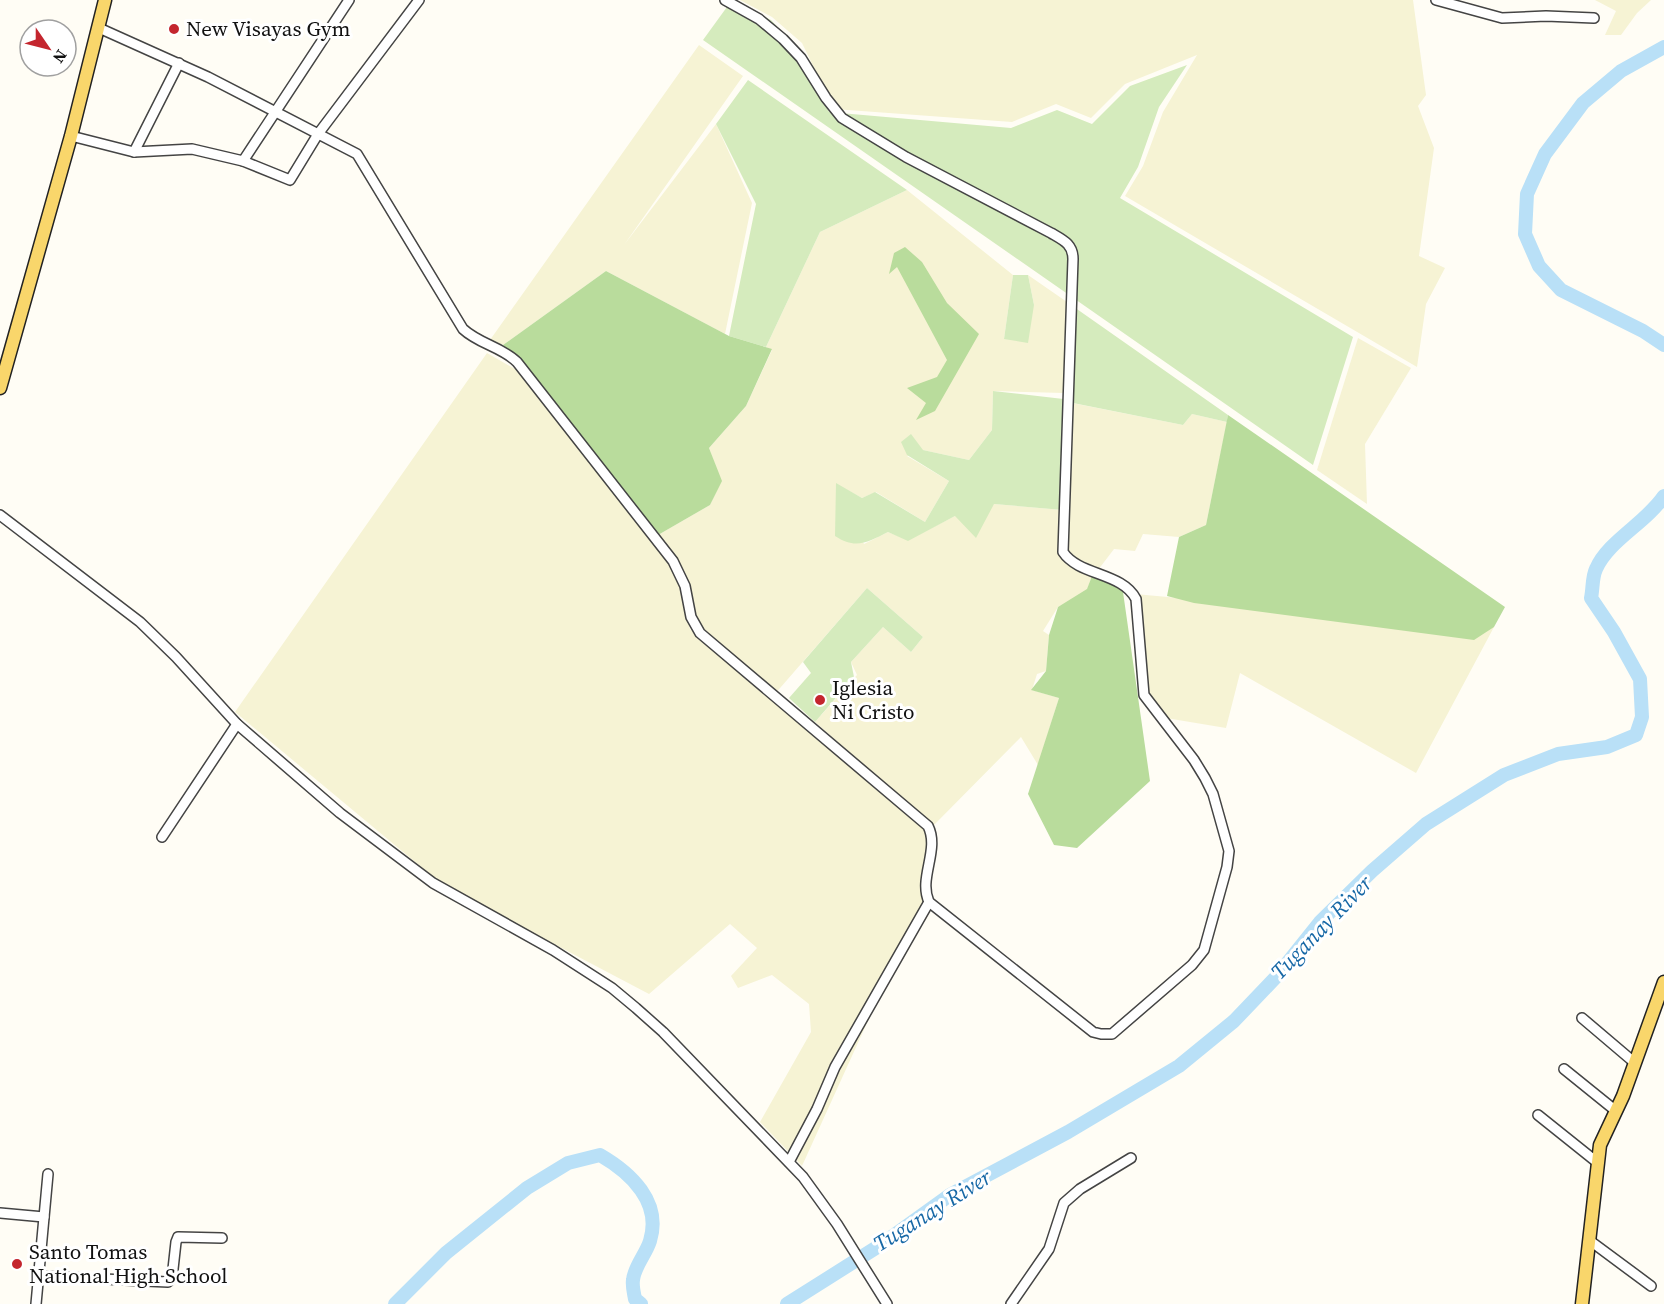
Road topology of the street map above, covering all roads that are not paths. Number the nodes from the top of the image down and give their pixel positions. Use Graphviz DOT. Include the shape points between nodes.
graph roads {
  1 [pos="105,0"];
  2 [pos="349,0"];
  3 [pos="725,0"];
  4 [pos="1436,0"];
  5 [pos="413,2"];
  6 [pos="1594,18"];
  7 [pos="99,28"];
  8 [pos="179,63"];
  9 [pos="274,112"];
  10 [pos="318,134"];
  11 [pos="72,136"];
  12 [pos="134,152"];
  13 [pos="243,161"];
  14 [pos="0,388"];
  15 [pos="0,515"];
  16 [pos="237,724"];
  17 [pos="162,837"];
  18 [pos="929,902"];
  19 [pos="1664,982"];
  20 [pos="1582,1018"];
  21 [pos="1635,1063"];
  22 [pos="1564,1069"];
  23 [pos="1617,1111"];
  24 [pos="1538,1115"];
  25 [pos="1131,1158"];
  26 [pos="789,1162"];
  27 [pos="1598,1162"];
  28 [pos="48,1174"];
  29 [pos="0,1214"];
  30 [pos="44,1217"];
  31 [pos="222,1238"];
  32 [pos="1589,1240"];
  33 [pos="38,1276"];
  34 [pos="1651,1286"];
  35 [pos="36,1304"];
  36 [pos="886,1304"];
  37 [pos="1011,1304"];
  38 [pos="1582,1304"];
  1 -- 7 [label="main road"];
  2 -- 9 [label="street"];
  3 -- 18 [label="street" via="759,19 783,39 801,58 842,118 906,157 1069,244 1073,259 1063,552 1074,562 1133,593 1144,695 1205,778 1229,851 1204,950 1112,1034 1093,1032"];
  4 -- 6 [label="street" via="1502,18"];
  5 -- 10 [label="street"];
  7 -- 8 [label="street"];
  7 -- 11 [label="main road"];
  8 -- 9 [label="street"];
  8 -- 12 [label="street"];
  9 -- 10 [label="street"];
  9 -- 13 [label="street"];
  10 -- 13 [label="street" via="290,180"];
  10 -- 18 [label="street" via="357,154 463,329 517,362 673,561 700,633 928,826 932,833 926,891"];
  11 -- 12 [label="street"];
  11 -- 14 [label="main road"];
  12 -- 13 [label="street" via="192,149"];
  15 -- 16 [label="street" via="140,622"];
  16 -- 17 [label="street"];
  16 -- 26 [label="street" via="340,813 433,883 612,988 663,1032"];
  18 -- 26 [label="street" via="835,1067"];
  19 -- 21 [label="main road"];
  20 -- 21 [label="street"];
  21 -- 23 [label="main road"];
  22 -- 23 [label="street"];
  23 -- 27 [label="main road" via="1602,1139"];
  24 -- 27 [label="street"];
  25 -- 37 [label="street" via="1064,1203 1049,1249"];
  26 -- 36 [label="street" via="827,1208"];
  27 -- 32 [label="main road"];
  28 -- 30 [label="street"];
  29 -- 30 [label="street"];
  30 -- 33 [label="street"];
  31 -- 33 [label="street" via="178,1238 172,1278 168,1282"];
  32 -- 34 [label="street"];
  32 -- 38 [label="main road"];
  33 -- 35 [label="street"];
}
